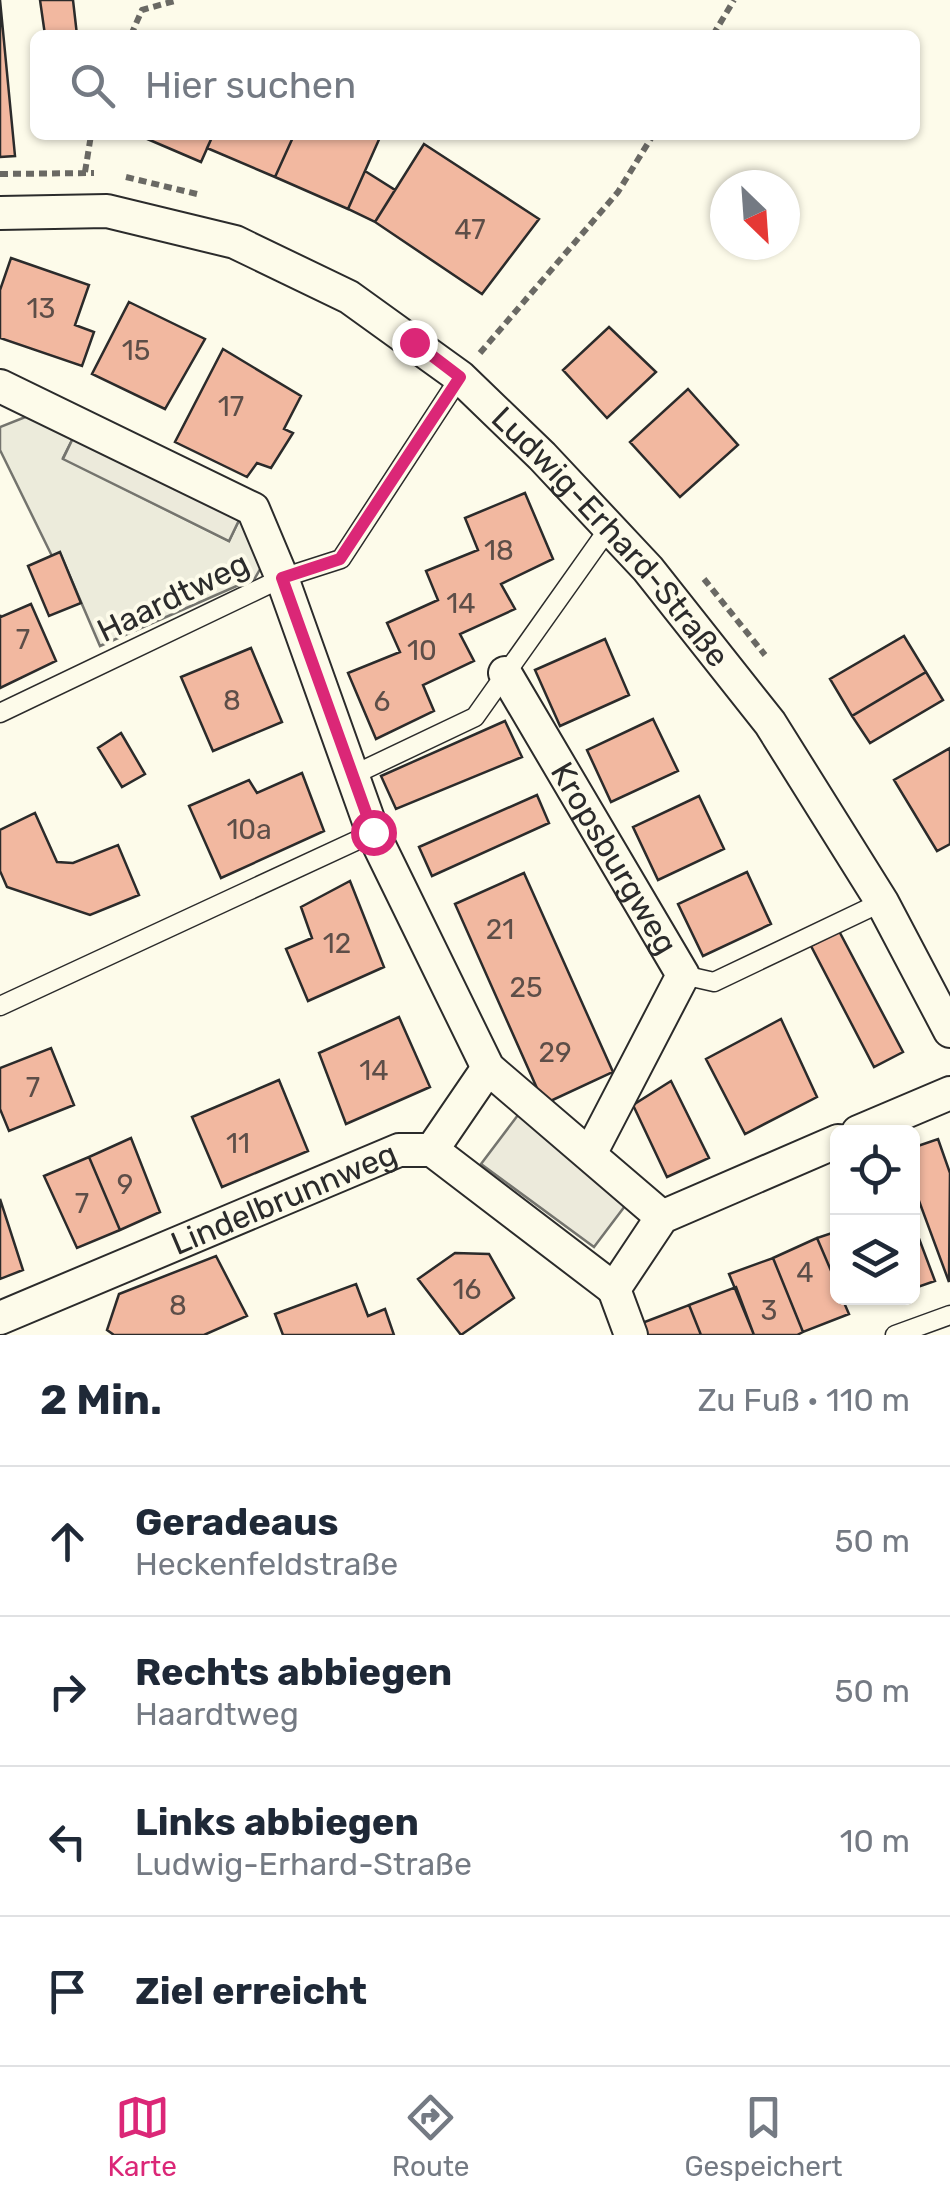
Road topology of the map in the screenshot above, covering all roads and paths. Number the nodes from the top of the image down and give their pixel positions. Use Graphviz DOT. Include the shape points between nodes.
graph roads {
  1 [pos="178,0"];
  2 [pos="734,0"];
  3 [pos="133,30"];
  4 [pos="716,30"];
  5 [pos="91,140"];
  6 [pos="650,140"];
  7 [pos="85,172"];
  8 [pos="0,212"];
  9 [pos="460,377"];
  10 [pos="0,387"];
  11 [pos="609,528"];
  12 [pos="282,578"];
  13 [pos="505,673"];
  14 [pos="0,714"];
  15 [pos="352,776"];
  16 [pos="373,832"];
  17 [pos="882,902"];
  18 [pos="683,975"];
  19 [pos="0,1006"];
  20 [pos="950,1031"];
  21 [pos="488,1068"];
  22 [pos="950,1093"];
  23 [pos="875,1125"];
  24 [pos="830,1144"];
  25 [pos="432,1150"];
  26 [pos="590,1154"];
  27 [pos="662,1217"];
  28 [pos="614,1289"];
  29 [pos="950,1315"];
  30 [pos="0,1318"];
  31 [pos="630,1335"];
  32 [pos="895,1335"];
  1 -- 3 [label="path" via="142,10"];
  2 -- 4 [label="path"];
  5 -- 7 [label="path"];
  6 -- 9 [label="path" via="618,192"];
  8 -- 9 [label="street, Ludwig-Erhard-Straße" via="108,211 235,242 350,296"];
  9 -- 11 [label="street, Ludwig-Erhard-Straße"];
  9 -- 12 [label="lane, Haardtweg" via="340,559"];
  10 -- 12 [label="street" via="252,508"];
  11 -- 13 [label="lane"];
  11 -- 17 [label="street, Ludwig-Erhard-Straße" via="770,723"];
  12 -- 14 [label="lane, Haardtweg"];
  12 -- 15 [label="street"];
  13 -- 15 [label="lane" via="475,717"];
  13 -- 18 [label="street, Kropsburgweg"];
  15 -- 16 [label="street"];
  16 -- 19 [label="lane"];
  16 -- 21 [label="street"];
  17 -- 18 [label="lane" via="714,982"];
  17 -- 20 [label="street, Ludwig-Erhard-Straße"];
  18 -- 26 [label="street, Kropsburgweg"];
  21 -- 25 [label="street"];
  21 -- 26 [label="street"];
  22 -- 23 [label="street"];
  24 -- 27 [label="street"];
  25 -- 28 [label="street, Lindelbrunnweg"];
  25 -- 30 [label="street, Lindelbrunnweg" via="399,1150"];
  26 -- 27 [label="street"];
  27 -- 28 [label="street"];
  28 -- 31 [label="street"];
  29 -- 32 [label="lane"];
}
